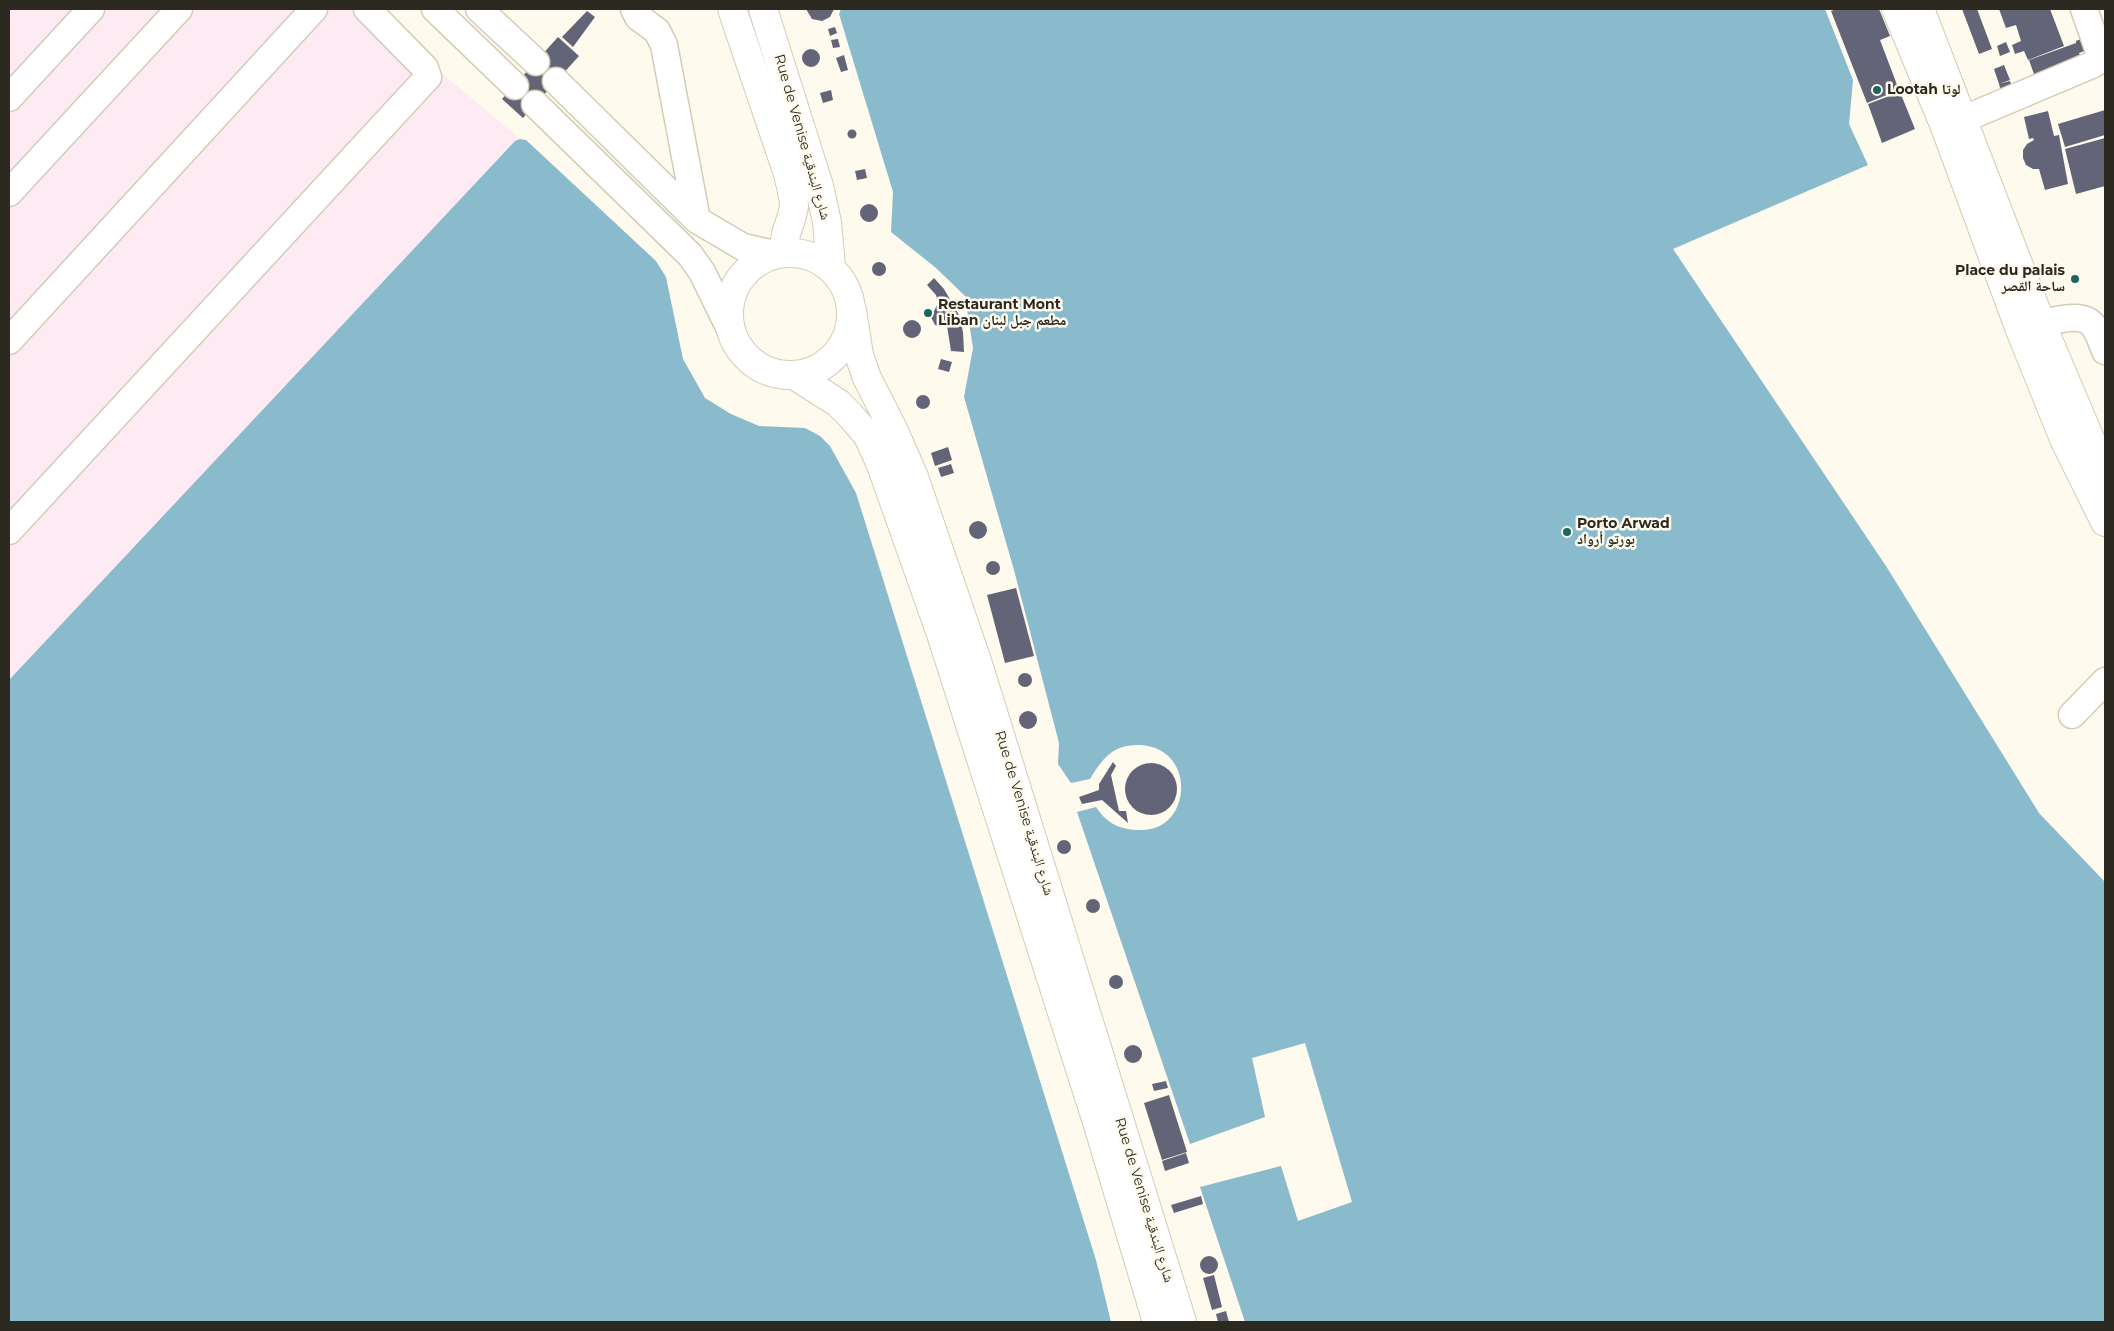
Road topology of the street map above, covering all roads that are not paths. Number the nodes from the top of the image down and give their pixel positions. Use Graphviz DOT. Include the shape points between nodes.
graph roads {
  1 [pos="91,9"];
  2 [pos="179,9"];
  3 [pos="314,9"];
  4 [pos="367,9"];
  5 [pos="435,9"];
  6 [pos="479,9"];
  7 [pos="634,9"];
  8 [pos="732,9"];
  9 [pos="763,9"];
  10 [pos="1896,9"];
  11 [pos="1920,9"];
  12 [pos="2084,9"];
  13 [pos="536,62"];
  14 [pos="556,81"];
  15 [pos="515,86"];
  16 [pos="9,98"];
  17 [pos="536,104"];
  18 [pos="1954,123"];
  19 [pos="9,193"];
  20 [pos="697,220"];
  21 [pos="780,253"];
  22 [pos="831,267"];
  23 [pos="852,310"];
  24 [pos="730,327"];
  25 [pos="2030,327"];
  26 [pos="9,341"];
  27 [pos="2105,351"];
  28 [pos="794,375"];
  29 [pos="2105,474"];
  30 [pos="2104,518"];
  31 [pos="9,531"];
  32 [pos="2105,680"];
  33 [pos="2072,715"];
  34 [pos="1156,1322"];
  35 [pos="1182,1322"];
  1 -- 16 [label="street"];
  2 -- 19 [label="street"];
  3 -- 26 [label="street"];
  4 -- 31 [label="street" via="425,68 428,77"];
  5 -- 15 [label="street"];
  6 -- 13 [label="street"];
  7 -- 20 [label="street" via="638,17 657,31 664,45"];
  8 -- 21 [label="main road, Rue de Venise شارع البندقية" via="790,183 794,206"];
  9 -- 22 [label="main road, Rue de Venise شارع البندقية" via="819,186 827,222"];
  10 -- 18 [label="main road"];
  11 -- 18 [label="main road"];
  12 -- 18 [label="street" via="2100,48 2101,56 2094,64"];
  14 -- 20 [label="street"];
  17 -- 24 [label="street" via="690,255"];
  18 -- 25 [label="main road"];
  20 -- 21 [label="street" via="743,247"];
  21 -- 22 [label="main road" via="802,253"];
  21 -- 24 [label="main road" via="760,260 738,282 728,311"];
  22 -- 23 [label="main road" via="842,279"];
  23 -- 28 [label="main road" via="850,329 842,347 829,361 812,371"];
  23 -- 35 [label="main road, Rue de Venise شارع البندقية" via="859,355 867,378 914,477 978,664"];
  24 -- 28 [label="main road" via="740,350 758,367 774,374"];
  25 -- 27 [label="street" via="2076,317 2088,321 2096,330"];
  25 -- 29 [label="main road"];
  25 -- 30 [label="main road" via="2064,439"];
  28 -- 34 [label="main road, Rue de Venise شارع البندقية" via="838,403 850,415 868,436 881,465 941,634 1097,1122"];
  32 -- 33 [label="street"];
}
